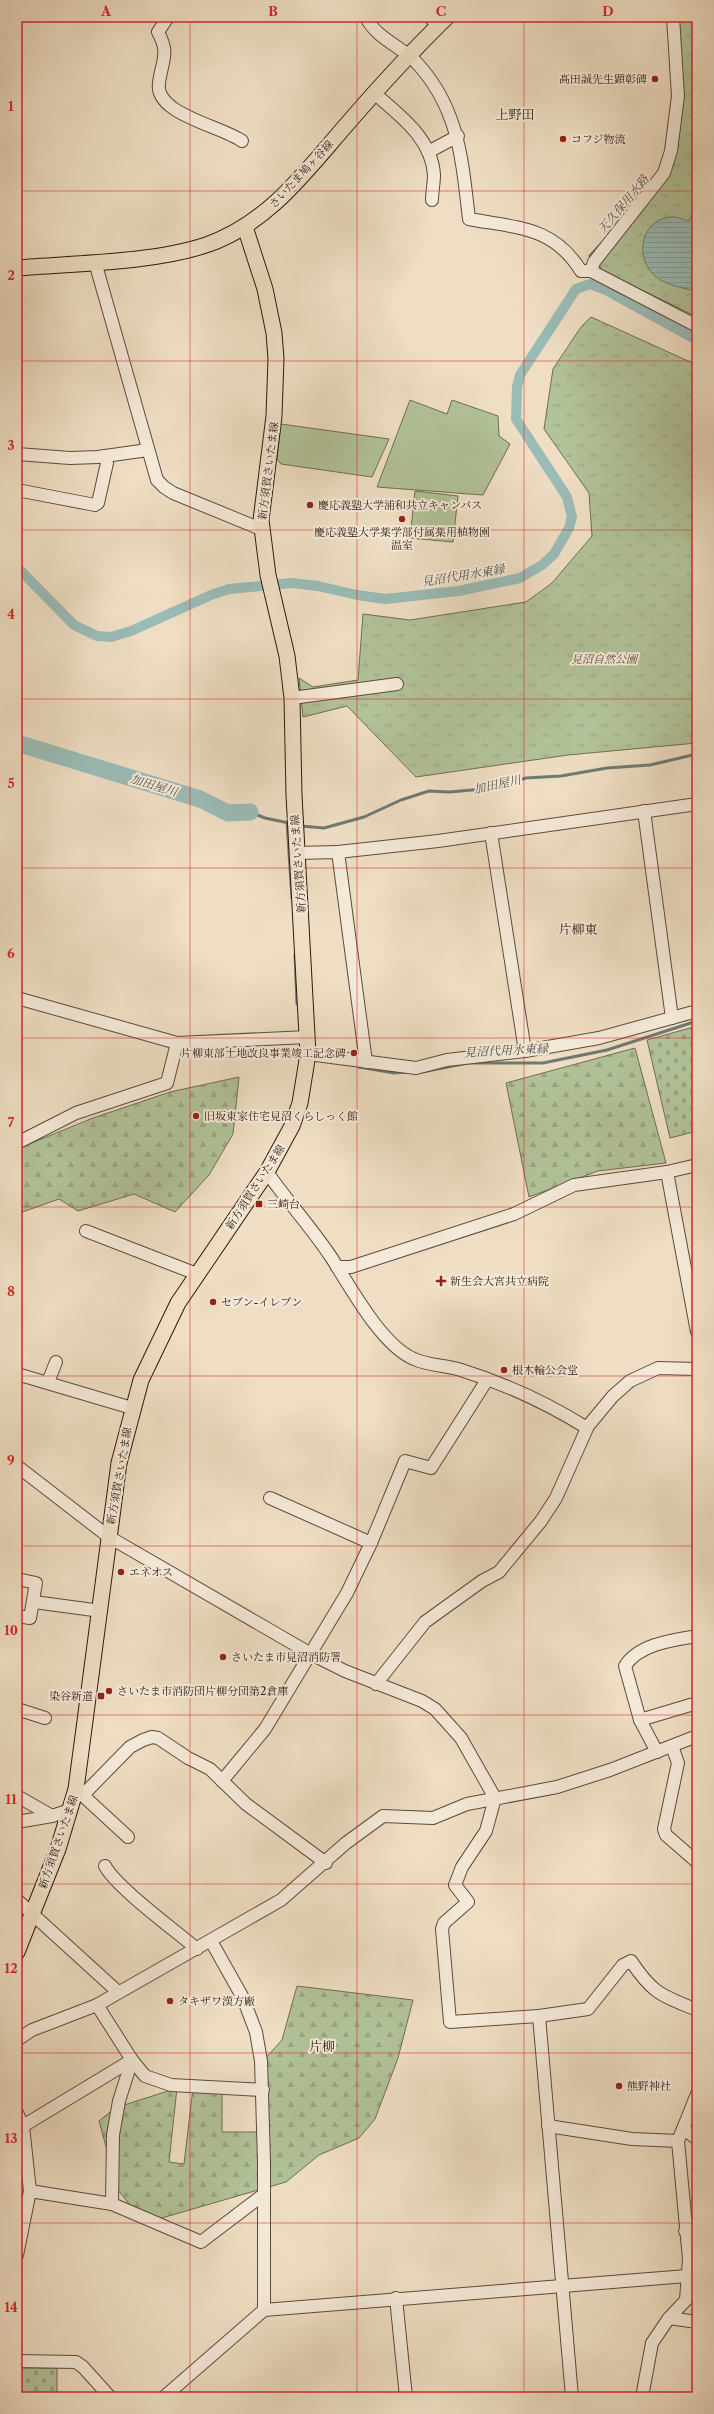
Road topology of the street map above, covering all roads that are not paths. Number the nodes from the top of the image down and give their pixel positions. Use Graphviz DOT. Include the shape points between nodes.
graph roads {
  1 [pos="168,17"];
  2 [pos="366,17"];
  3 [pos="673,17"];
  4 [pos="438,20"];
  5 [pos="408,54"];
  6 [pos="374,93"];
  7 [pos="458,136"];
  8 [pos="242,141"];
  9 [pos="428,152"];
  10 [pos="432,200"];
  11 [pos="245,227"];
  12 [pos="95,262"];
  13 [pos="17,268"];
  14 [pos="591,271"];
  15 [pos="697,326"];
  16 [pos="148,450"];
  17 [pos="17,454"];
  18 [pos="104,456"];
  19 [pos="17,490"];
  20 [pos="261,529"];
  21 [pos="397,684"];
  22 [pos="292,698"];
  23 [pos="697,804"];
  24 [pos="644,811"];
  25 [pos="491,833"];
  26 [pos="338,852"];
  27 [pos="297,853"];
  28 [pos="17,998"];
  29 [pos="697,1011"];
  30 [pos="672,1018"];
  31 [pos="308,1037"];
  32 [pos="177,1042"];
  33 [pos="525,1051"];
  34 [pos="308,1054"];
  35 [pos="366,1062"];
  36 [pos="17,1143"];
  37 [pos="697,1165"];
  38 [pos="267,1172"];
  39 [pos="667,1172"];
  40 [pos="86,1231"];
  41 [pos="337,1267"];
  42 [pos="197,1274"];
  43 [pos="697,1332"];
  44 [pos="56,1362"];
  45 [pos="697,1369"];
  46 [pos="17,1374"];
  47 [pos="488,1380"];
  48 [pos="48,1382"];
  49 [pos="132,1408"];
  50 [pos="587,1428"];
  51 [pos="17,1466"];
  52 [pos="270,1498"];
  53 [pos="109,1537"];
  54 [pos="371,1543"];
  55 [pos="17,1579"];
  56 [pos="34,1602"];
  57 [pos="101,1611"];
  58 [pos="17,1616"];
  59 [pos="697,1636"];
  60 [pos="311,1654"];
  61 [pos="376,1684"];
  62 [pos="697,1703"];
  63 [pos="17,1709"];
  64 [pos="45,1718"];
  65 [pos="640,1720"];
  66 [pos="697,1736"];
  67 [pos="672,1746"];
  68 [pos="656,1752"];
  69 [pos="222,1780"];
  70 [pos="79,1792"];
  71 [pos="17,1796"];
  72 [pos="495,1798"];
  73 [pos="70,1810"];
  74 [pos="52,1816"];
  75 [pos="17,1822"];
  76 [pos="128,1837"];
  77 [pos="697,1862"];
  78 [pos="326,1863"];
  79 [pos="105,1866"];
  80 [pos="17,1900"];
  81 [pos="32,1914"];
  82 [pos="211,1941"];
  83 [pos="197,1949"];
  84 [pos="17,1952"];
  85 [pos="118,1992"];
  86 [pos="97,2005"];
  87 [pos="697,2010"];
  88 [pos="539,2016"];
  89 [pos="17,2040"];
  90 [pos="132,2060"];
  91 [pos="262,2090"];
  92 [pos="697,2094"];
  93 [pos="17,2113"];
  94 [pos="23,2126"];
  95 [pos="548,2126"];
  96 [pos="684,2129"];
  97 [pos="697,2139"];
  98 [pos="678,2141"];
  99 [pos="30,2191"];
  100 [pos="263,2195"];
  101 [pos="112,2204"];
  102 [pos="697,2223"];
  103 [pos="20,2226"];
  104 [pos="685,2232"];
  105 [pos="17,2255"];
  106 [pos="692,2277"];
  107 [pos="562,2287"];
  108 [pos="396,2298"];
  109 [pos="264,2310"];
  110 [pos="669,2318"];
  111 [pos="697,2322"];
  112 [pos="17,2361"];
  113 [pos="110,2397"];
  114 [pos="164,2397"];
  115 [pos="406,2397"];
  116 [pos="572,2397"];
  117 [pos="642,2397"];
  1 -- 8 [label="street" via="158,32 165,46 166,55 159,85 162,100 173,108"];
  2 -- 5 [label="street" via="371,28"];
  3 -- 14 [label="street" via="678,96 671,151 664,173 594,262"];
  4 -- 5 [label="main road, さいたま鳩ヶ谷線"];
  5 -- 6 [label="main road, さいたま鳩ヶ谷線"];
  5 -- 7 [label="street" via="420,66 443,100"];
  6 -- 9 [label="street" via="412,127"];
  6 -- 11 [label="main road, さいたま鳩ヶ谷線" via="281,199"];
  7 -- 9 [label="street"];
  7 -- 14 [label="street" via="469,219 536,232 562,247 572,256 581,271"];
  9 -- 10 [label="street" via="434,175"];
  11 -- 12 [label="main road, さいたま鳩ヶ谷線" via="219,240 186,251"];
  11 -- 20 [label="main road, 新方須賀さいたま線" via="269,303 276,359 275,409 263,494"];
  12 -- 13 [label="main road, さいたま鳩ヶ谷線"];
  12 -- 16 [label="street"];
  14 -- 15 [label="street"];
  16 -- 18 [label="street"];
  16 -- 20 [label="street" via="157,480 164,487"];
  17 -- 18 [label="street" via="70,458"];
  18 -- 19 [label="street" via="107,463 98,503 95,505"];
  20 -- 22 [label="main road, 新方須賀さいたま線"];
  21 -- 22 [label="street"];
  22 -- 27 [label="main road, 新方須賀さいたま線"];
  23 -- 24 [label="street"];
  24 -- 25 [label="street"];
  24 -- 30 [label="street"];
  25 -- 26 [label="street" via="438,842"];
  25 -- 33 [label="street"];
  26 -- 27 [label="street"];
  26 -- 35 [label="street"];
  27 -- 31 [label="main road, 新方須賀さいたま線"];
  28 -- 32 [label="street"];
  29 -- 30 [label="street"];
  30 -- 33 [label="street" via="599,1038"];
  31 -- 32 [label="street"];
  31 -- 34 [label="main road, 新方須賀さいたま線"];
  32 -- 36 [label="street" via="167,1084 76,1113"];
  33 -- 35 [label="street" via="447,1060 416,1068"];
  34 -- 35 [label="street"];
  34 -- 38 [label="main road, 新方須賀さいたま線" via="300,1103 292,1126"];
  37 -- 39 [label="street"];
  38 -- 41 [label="street"];
  38 -- 42 [label="main road, 新方須賀さいたま線"];
  39 -- 41 [label="street" via="574,1185 507,1217 351,1267"];
  39 -- 43 [label="street"];
  40 -- 42 [label="street"];
  41 -- 47 [label="street" via="370,1316 405,1354 424,1363 460,1369"];
  42 -- 49 [label="main road, 新方須賀さいたま線" via="152,1352"];
  44 -- 48 [label="street"];
  45 -- 50 [label="street" via="669,1367 642,1374 613,1396"];
  46 -- 48 [label="street"];
  47 -- 50 [label="street" via="540,1401"];
  47 -- 54 [label="street" via="431,1468 404,1461"];
  48 -- 49 [label="street"];
  49 -- 53 [label="main road, 新方須賀さいたま線" via="119,1464"];
  50 -- 61 [label="street" via="556,1498 541,1521 499,1572 482,1581 425,1622"];
  51 -- 53 [label="street"];
  52 -- 54 [label="street"];
  53 -- 57 [label="main road, 新方須賀さいたま線"];
  53 -- 60 [label="street"];
  54 -- 60 [label="street" via="347,1593"];
  55 -- 56 [label="street" via="36,1583"];
  56 -- 57 [label="street"];
  56 -- 58 [label="street" via="30,1618"];
  57 -- 70 [label="main road, 新方須賀さいたま線"];
  59 -- 65 [label="street" via="668,1642 631,1656 625,1666"];
  60 -- 61 [label="street"];
  60 -- 69 [label="street" via="265,1729"];
  61 -- 72 [label="street" via="422,1701 442,1716 461,1738"];
  62 -- 65 [label="street"];
  63 -- 64 [label="street"];
  65 -- 68 [label="street"];
  66 -- 67 [label="street"];
  67 -- 68 [label="street"];
  67 -- 77 [label="street" via="678,1763 664,1829 666,1835"];
  68 -- 72 [label="street" via="557,1787"];
  69 -- 70 [label="street" via="203,1765 158,1738 152,1737 130,1747"];
  69 -- 78 [label="street" via="246,1804"];
  70 -- 73 [label="main road, 新方須賀さいたま線"];
  70 -- 76 [label="street"];
  71 -- 74 [label="street"];
  72 -- 78 [label="street" via="467,1804 433,1818 383,1816 346,1843"];
  72 -- 88 [label="street" via="486,1831 462,1867 455,1885 468,1902 444,1924 442,1929 450,2022"];
  73 -- 74 [label="street"];
  73 -- 81 [label="main road, 新方須賀さいたま線"];
  74 -- 75 [label="street"];
  78 -- 82 [label="street" via="281,1900"];
  79 -- 83 [label="street" via="128,1891"];
  80 -- 81 [label="street"];
  81 -- 84 [label="main road, 新方須賀さいたま線"];
  81 -- 85 [label="street"];
  82 -- 83 [label="street"];
  82 -- 91 [label="street" via="243,1998 256,2032"];
  83 -- 85 [label="street"];
  85 -- 86 [label="street"];
  86 -- 89 [label="street" via="32,2030"];
  86 -- 90 [label="street"];
  87 -- 88 [label="street" via="658,1993 645,1981 631,1961 624,1965 588,2010"];
  88 -- 95 [label="street"];
  90 -- 91 [label="street" via="145,2076 172,2085"];
  90 -- 94 [label="street"];
  90 -- 101 [label="street" via="112,2135"];
  91 -- 100 [label="street"];
  92 -- 96 [label="street"];
  93 -- 94 [label="street"];
  94 -- 99 [label="street"];
  95 -- 98 [label="street" via="632,2139"];
  95 -- 107 [label="street"];
  96 -- 97 [label="street"];
  96 -- 98 [label="street"];
  98 -- 104 [label="street"];
  99 -- 101 [label="street"];
  99 -- 103 [label="street"];
  100 -- 101 [label="street" via="201,2242"];
  100 -- 109 [label="street"];
  102 -- 104 [label="street" via="690,2232"];
  103 -- 105 [label="street"];
  104 -- 106 [label="street"];
  106 -- 107 [label="street"];
  106 -- 110 [label="street" via="686,2300"];
  107 -- 108 [label="street"];
  107 -- 116 [label="street"];
  108 -- 109 [label="street"];
  108 -- 115 [label="street"];
  109 -- 114 [label="street"];
  110 -- 111 [label="street"];
  110 -- 117 [label="street" via="652,2343"];
  112 -- 113 [label="street" via="76,2362"];
}
